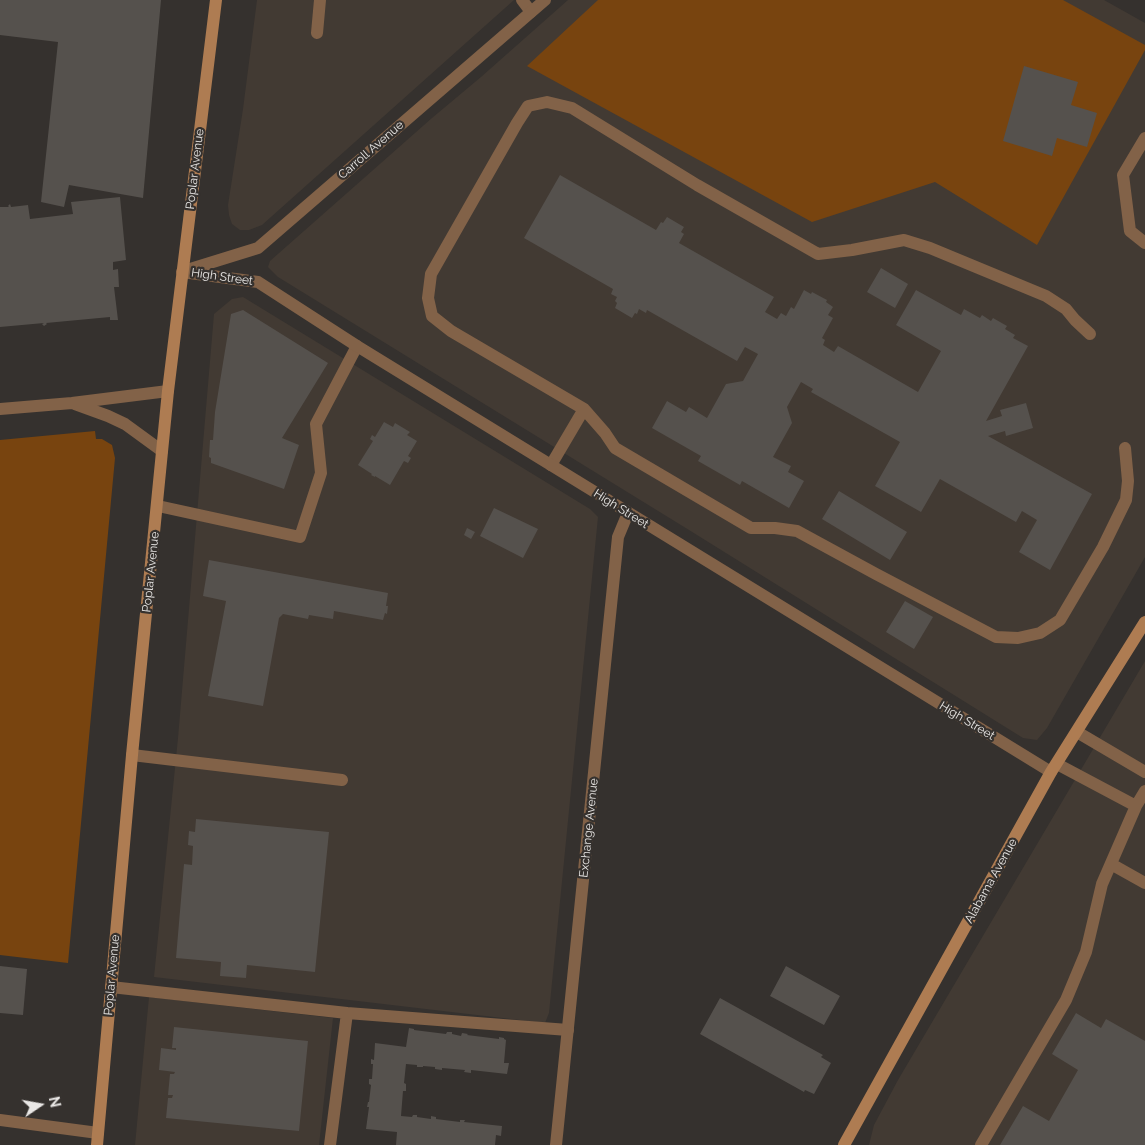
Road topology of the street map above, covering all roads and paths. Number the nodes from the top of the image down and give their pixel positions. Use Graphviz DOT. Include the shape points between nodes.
graph roads {
  1 [pos="216,0"];
  2 [pos="320,0"];
  3 [pos="522,0"];
  4 [pos="545,0"];
  5 [pos="531,12"];
  6 [pos="317,33"];
  7 [pos="1145,138"];
  8 [pos="1145,242"];
  9 [pos="182,272"];
  10 [pos="1090,334"];
  11 [pos="357,346"];
  12 [pos="168,391"];
  13 [pos="72,403"];
  14 [pos="0,409"];
  15 [pos="584,409"];
  16 [pos="1125,448"];
  17 [pos="162,451"];
  18 [pos="551,464"];
  19 [pos="158,506"];
  20 [pos="628,513"];
  21 [pos="1145,622"];
  22 [pos="1077,732"];
  23 [pos="132,755"];
  24 [pos="1054,768"];
  25 [pos="1145,772"];
  26 [pos="342,780"];
  27 [pos="1145,791"];
  28 [pos="1136,806"];
  29 [pos="1111,864"];
  30 [pos="1145,883"];
  31 [pos="111,987"];
  32 [pos="347,1013"];
  33 [pos="568,1030"];
  34 [pos="0,1120"];
  35 [pos="98,1139"];
  36 [pos="330,1145"];
  37 [pos="556,1145"];
  38 [pos="844,1145"];
  39 [pos="981,1145"];
  1 -- 9 [label="main road, Poplar Avenue"];
  2 -- 6 [label="street"];
  3 -- 5 [label="street"];
  4 -- 5 [label="street, Carroll Avenue"];
  5 -- 9 [label="street, Carroll Avenue" via="258,248"];
  7 -- 8 [label="street" via="1123,175 1130,231"];
  9 -- 11 [label="street, High Street" via="258,282"];
  9 -- 12 [label="main road, Poplar Avenue"];
  10 -- 15 [label="street" via="1066,309 1046,296 904,240 818,254 696,185 572,108 547,102 528,106 517,123 430,274 428,298 432,316 451,331"];
  11 -- 18 [label="street, High Street"];
  11 -- 19 [label="street" via="316,424 321,473 300,537"];
  12 -- 13 [label="street"];
  12 -- 17 [label="main road, Poplar Avenue"];
  13 -- 14 [label="street"];
  13 -- 17 [label="street" via="125,424"];
  15 -- 16 [label="street" via="615,448 751,528 798,531 996,637 1018,638 1040,633 1060,620 1126,500"];
  15 -- 18 [label="street"];
  17 -- 19 [label="main road, Poplar Avenue"];
  18 -- 20 [label="street, High Street"];
  19 -- 23 [label="main road, Poplar Avenue"];
  20 -- 24 [label="street, High Street"];
  20 -- 33 [label="street, Exchange Avenue" via="618,537"];
  21 -- 22 [label="main road, Alabama Avenue"];
  22 -- 24 [label="main road, Alabama Avenue"];
  22 -- 25 [label="street"];
  23 -- 26 [label="street"];
  23 -- 31 [label="main road, Poplar Avenue"];
  24 -- 28 [label="street, High Street"];
  24 -- 38 [label="main road, Alabama Avenue"];
  27 -- 28 [label="street"];
  28 -- 29 [label="street"];
  29 -- 30 [label="street"];
  29 -- 39 [label="street" via="1102,884 1086,952 1066,1000"];
  31 -- 32 [label="street"];
  31 -- 35 [label="main road, Poplar Avenue"];
  32 -- 33 [label="street"];
  32 -- 36 [label="street"];
  33 -- 37 [label="street, Exchange Avenue"];
  34 -- 35 [label="street"];
}
